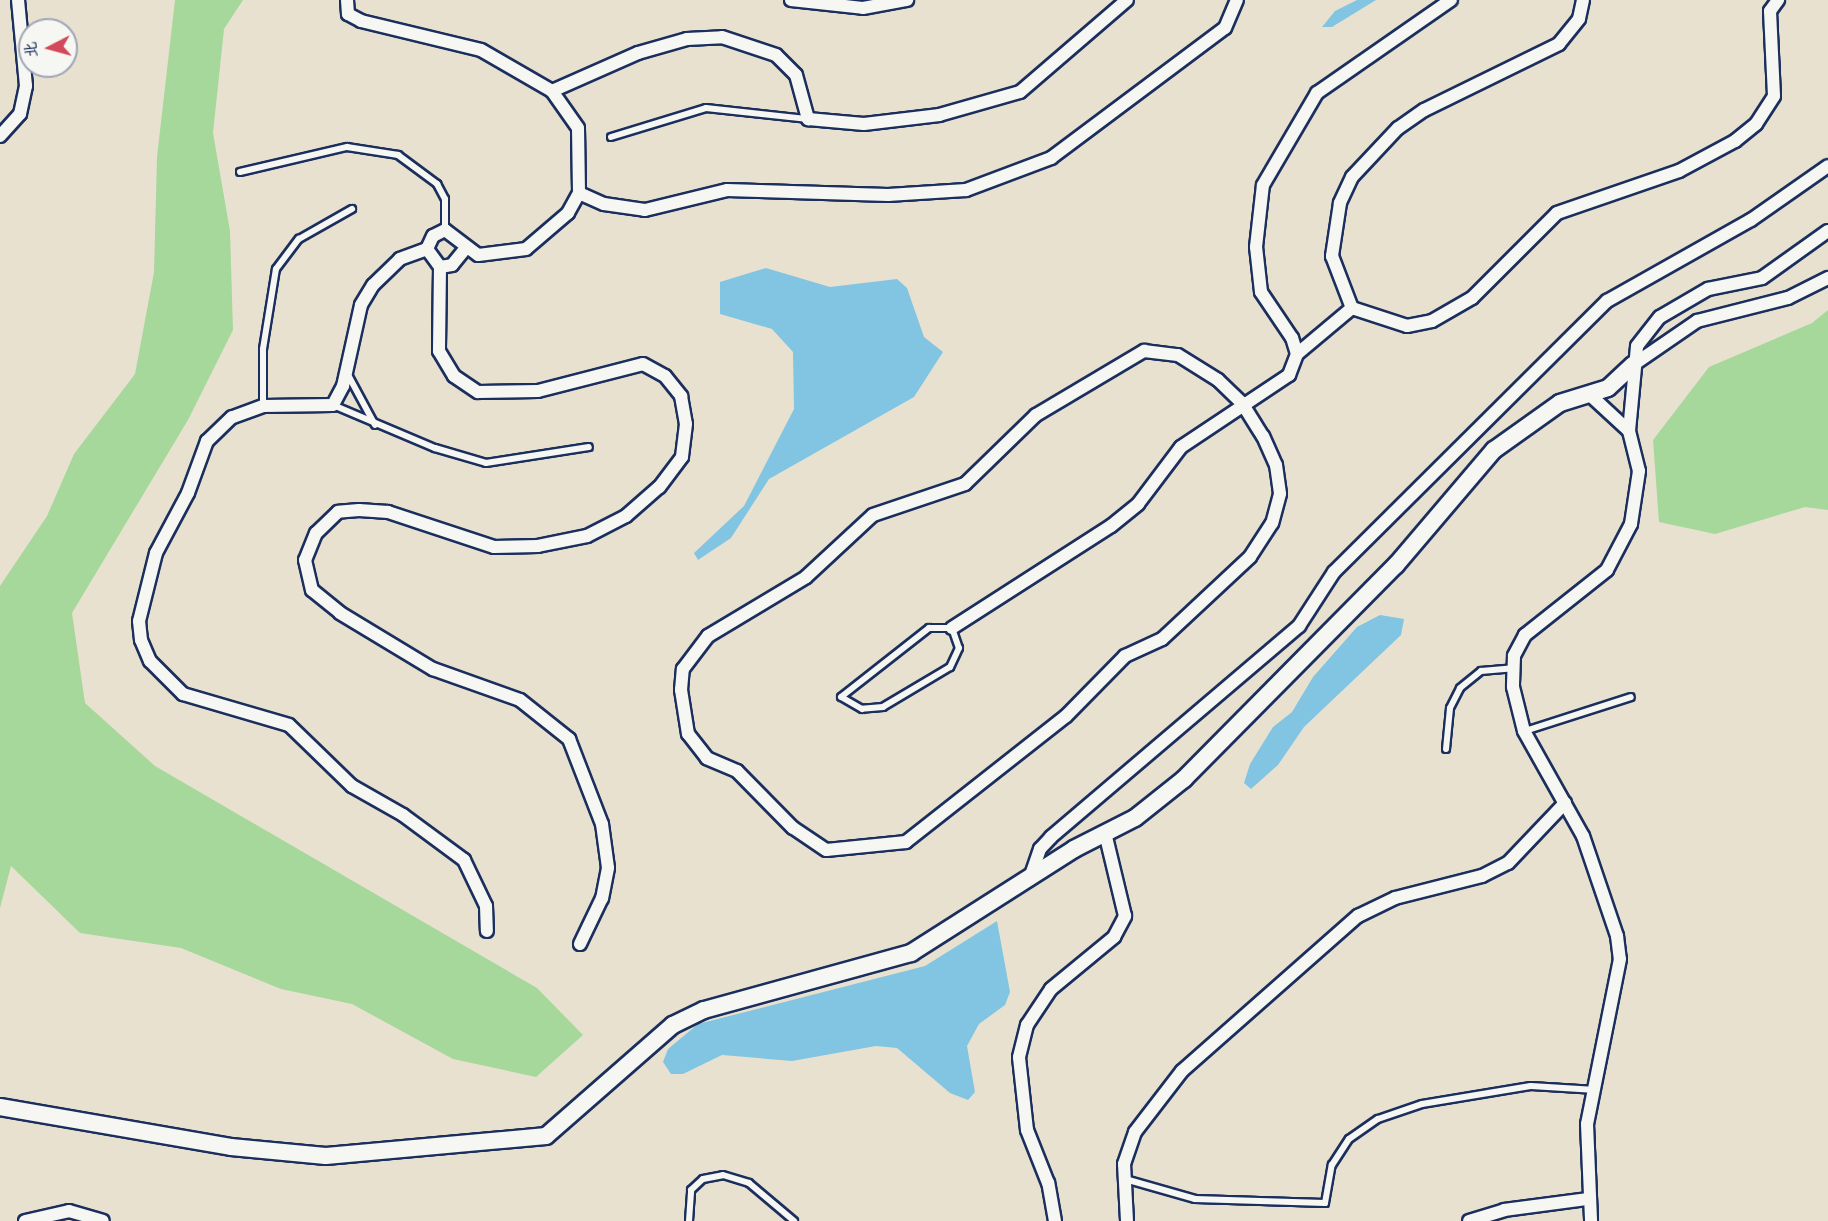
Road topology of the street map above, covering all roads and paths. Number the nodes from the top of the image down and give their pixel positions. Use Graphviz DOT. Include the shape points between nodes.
graph roads {
  1 [pos="18,0"];
  2 [pos="346,0"];
  3 [pos="791,0"];
  4 [pos="907,0"];
  5 [pos="1127,0"];
  6 [pos="1237,0"];
  7 [pos="1451,0"];
  8 [pos="1583,0"];
  9 [pos="1778,0"];
  10 [pos="552,91"];
  11 [pos="808,119"];
  12 [pos="0,136"];
  13 [pos="610,137"];
  14 [pos="1828,166"];
  15 [pos="240,172"];
  16 [pos="579,193"];
  17 [pos="352,209"];
  18 [pos="445,230"];
  19 [pos="1828,231"];
  20 [pos="427,249"];
  21 [pos="465,249"];
  22 [pos="440,267"];
  23 [pos="1828,278"];
  24 [pos="1352,308"];
  25 [pos="1297,354"];
  26 [pos="1633,365"];
  27 [pos="345,369"];
  28 [pos="1589,394"];
  29 [pos="1242,403"];
  30 [pos="333,405"];
  31 [pos="263,406"];
  32 [pos="375,425"];
  33 [pos="1629,432"];
  34 [pos="589,447"];
  35 [pos="952,628"];
  36 [pos="1514,668"];
  37 [pos="1631,697"];
  38 [pos="1524,731"];
  39 [pos="1446,749"];
  40 [pos="1565,803"];
  41 [pos="1106,833"];
  42 [pos="1030,878"];
  43 [pos="487,931"];
  44 [pos="580,944"];
  45 [pos="1597,1090"];
  46 [pos="0,1107"];
  47 [pos="1124,1179"];
  48 [pos="1588,1199"];
  49 [pos="25,1221"];
  50 [pos="103,1221"];
  51 [pos="689,1221"];
  52 [pos="794,1221"];
  53 [pos="1055,1221"];
  54 [pos="1127,1221"];
  55 [pos="1469,1221"];
  56 [pos="1591,1221"];
  1 -- 12 [label="street" via="26,86 20,114"];
  2 -- 10 [label="street" via="348,14 361,21 481,50"];
  3 -- 4 [label="street" via="863,8"];
  5 -- 11 [label="street" via="1020,92 939,115 864,124"];
  6 -- 16 [label="street" via="1225,27 1051,158 966,190 888,195 727,190 645,210 604,204"];
  7 -- 25 [label="street" via="1317,93 1263,185 1256,247 1261,292"];
  8 -- 24 [label="street" via="1579,19 1559,44 1424,110 1398,128 1352,177 1340,203 1332,256"];
  9 -- 24 [label="street" via="1770,11 1774,96 1756,124 1736,141 1678,171 1557,213 1472,298 1432,321 1407,326"];
  10 -- 11 [label="street" via="638,53 687,39 722,37 776,55 796,75"];
  10 -- 16 [label="street" via="578,128"];
  11 -- 13 [label="lane" via="706,108"];
  14 -- 42 [label="street" via="1751,220 1607,301 1334,572 1299,626 1051,837 1040,849"];
  15 -- 18 [label="lane" via="347,147 398,155 437,184 445,199"];
  16 -- 21 [label="street" via="568,213 526,249 478,255"];
  17 -- 31 [label="lane" via="299,238 276,268 263,349"];
  18 -- 20 [label="street" via="433,236"];
  18 -- 21 [label="street" via="459,237"];
  19 -- 26 [label="street" via="1762,278 1686,299 1660,317 1637,346"];
  20 -- 22 [label="street"];
  20 -- 27 [label="street" via="400,260 373,285 361,305"];
  21 -- 22 [label="street" via="452,265"];
  22 -- 44 [label="street" via="439,351 454,376 478,392 538,391 643,364 665,376 681,396 686,424 682,457 659,487 626,516 587,536 538,546 494,547 388,512 359,510 338,512 316,533 305,560 312,590 340,612 433,669 520,700 569,739 602,824 608,868 602,898"];
  23 -- 26 [label="street" via="1788,298 1697,321"];
  24 -- 25 [label="street"];
  25 -- 29 [label="street" via="1289,375"];
  26 -- 28 [label="street" via="1608,388"];
  26 -- 33 [label="street"];
  27 -- 30 [label="street"];
  27 -- 32 [label="lane"];
  28 -- 33 [label="street"];
  28 -- 41 [label="street" via="1560,403 1494,450 1436,523 1184,779 1135,818"];
  29 -- 29 [label="street" via="1276,465 1280,494 1272,523 1250,556 1162,639 1125,656 1066,716 906,842 826,850 793,828 737,771 707,758 688,734 683,669 708,636 806,577 873,514 965,484 1036,415 1116,362 1144,351 1178,355"];
  29 -- 35 [label="street" via="1181,447 1138,504 1111,526"];
  30 -- 31 [label="street"];
  30 -- 32 [label="lane"];
  31 -- 43 [label="street" via="232,417 207,441 188,493 156,553 139,621 150,661 183,694 289,725 352,786 403,814 464,860 486,906"];
  32 -- 34 [label="lane" via="486,463"];
  33 -- 36 [label="street" via="1639,471 1631,524 1619,555 1525,635"];
  35 -- 35 [label="lane" via="958,648 950,667 914,692 883,707 862,709 841,697 929,628"];
  36 -- 38 [label="street"];
  36 -- 39 [label="lane" via="1481,670 1460,687 1450,708"];
  37 -- 38 [label="lane"];
  38 -- 40 [label="street"];
  40 -- 45 [label="street" via="1606,891 1620,958"];
  40 -- 47 [label="street" via="1508,863 1482,876 1395,898 1322,944 1182,1071 1135,1132"];
  41 -- 42 [label="street"];
  41 -- 53 [label="street" via="1125,916 1114,937 1051,989 1027,1024 1019,1057 1027,1130 1048,1183"];
  42 -- 46 [label="street" via="911,954 704,1010 673,1025 546,1136 326,1156 231,1147"];
  45 -- 47 [label="lane" via="1532,1086 1422,1104 1378,1119 1349,1139 1332,1165 1325,1203 1195,1199"];
  45 -- 48 [label="street" via="1587,1124"];
  47 -- 54 [label="street"];
  48 -- 55 [label="street" via="1504,1210"];
  48 -- 56 [label="street"];
  49 -- 50 [label="street" via="69,1211"];
  51 -- 52 [label="lane" via="691,1190 703,1179 723,1175 749,1183"];
}
